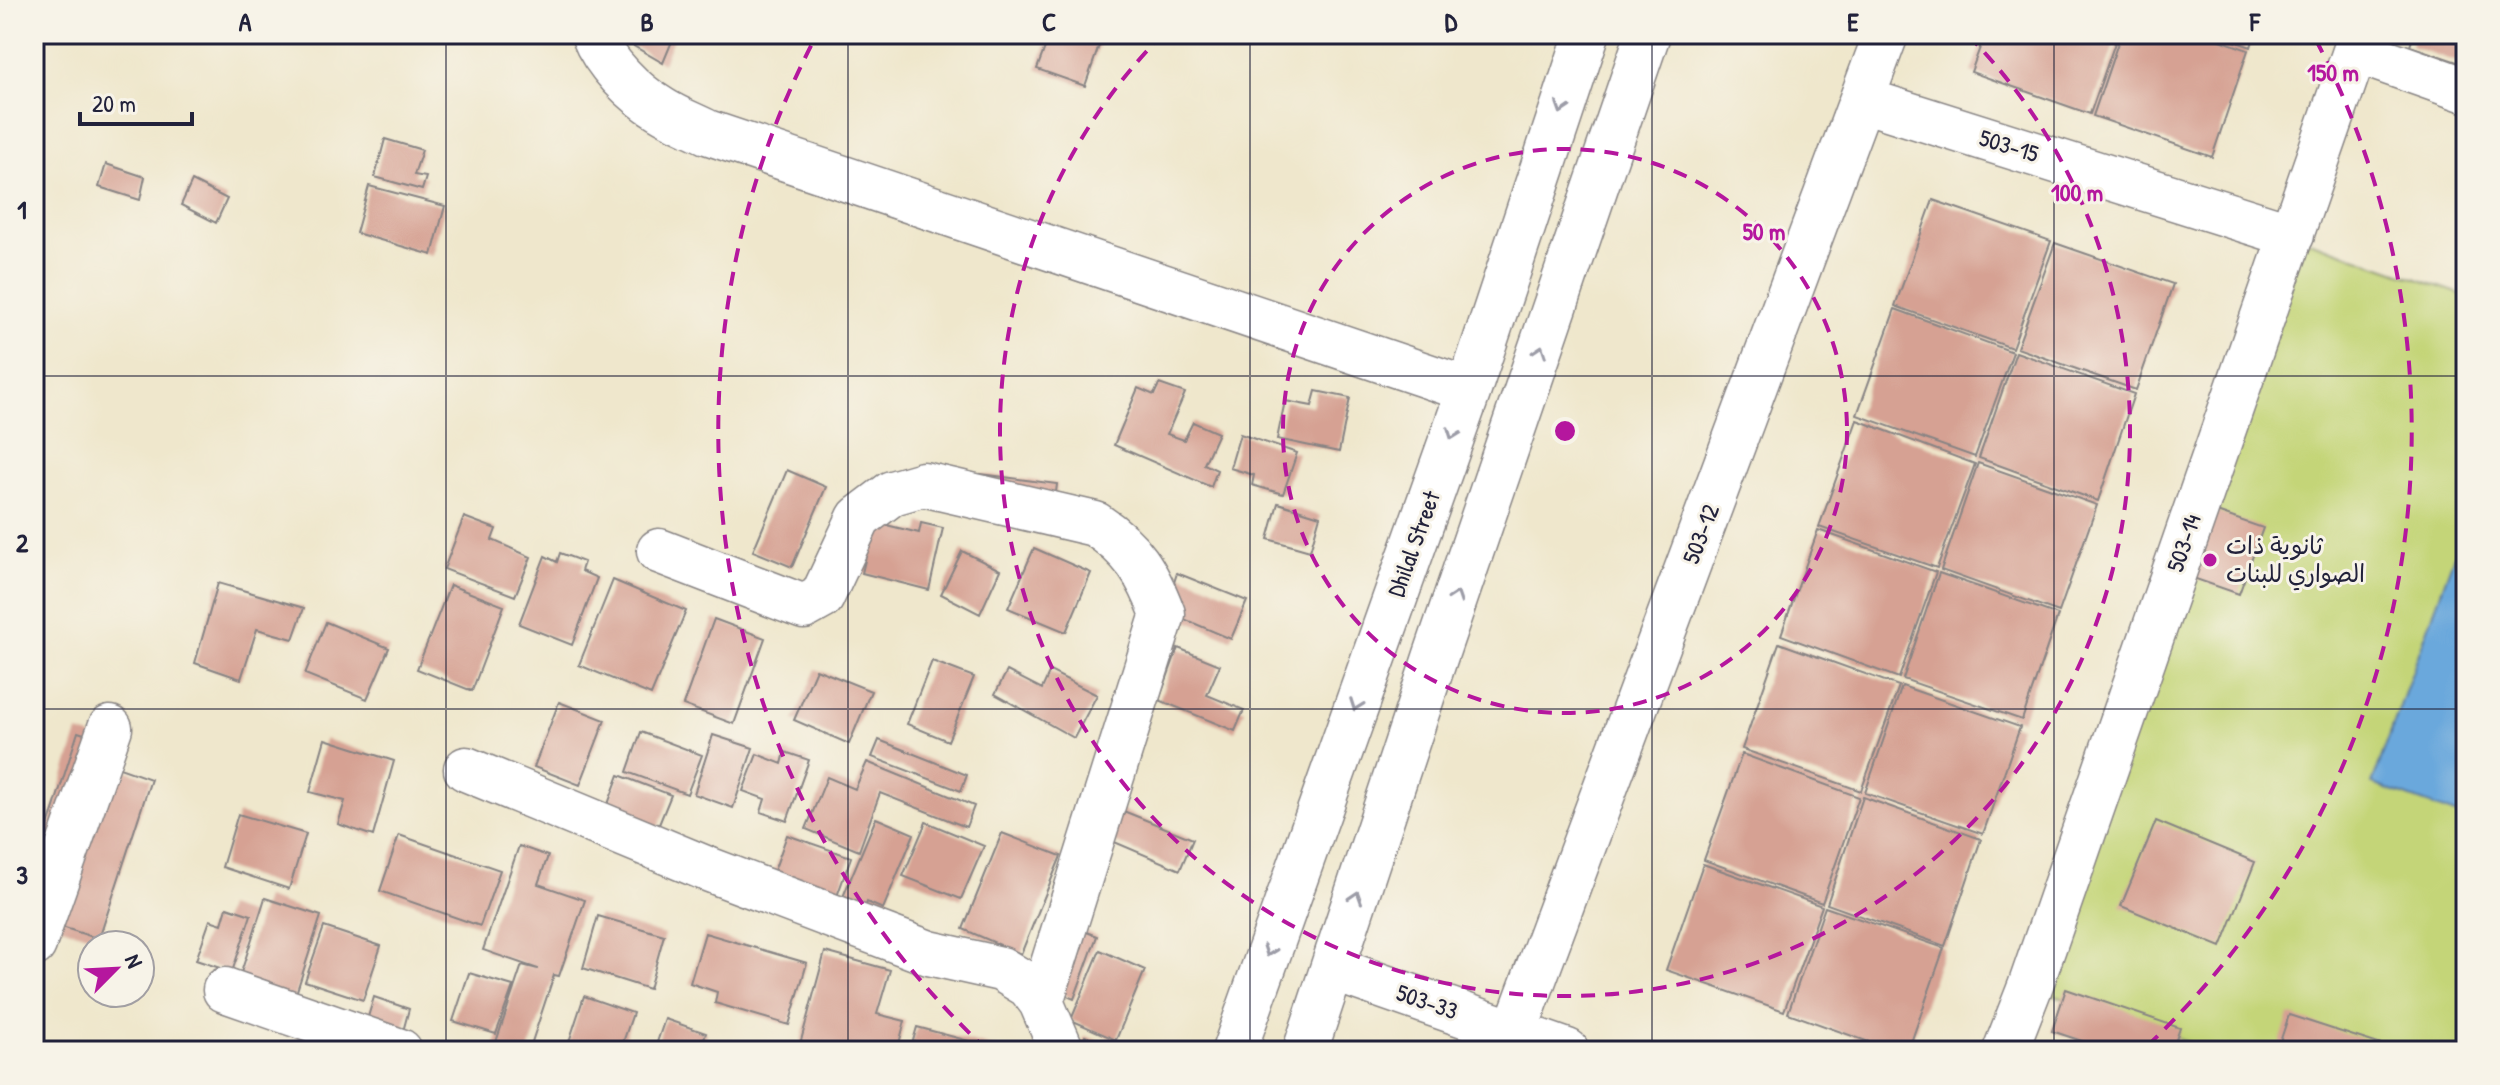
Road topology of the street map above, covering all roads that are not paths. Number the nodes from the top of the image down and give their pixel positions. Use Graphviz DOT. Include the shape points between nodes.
graph roads {
  1 [pos="593,34"];
  2 [pos="1587,34"];
  3 [pos="1648,34"];
  4 [pos="1886,34"];
  5 [pos="2358,42"];
  6 [pos="2466,90"];
  7 [pos="1863,100"];
  8 [pos="2292,235"];
  9 [pos="1469,390"];
  10 [pos="659,551"];
  11 [pos="1378,645"];
  12 [pos="1435,658"];
  13 [pos="110,728"];
  14 [pos="466,769"];
  15 [pos="34,944"];
  16 [pos="1333,969"];
  17 [pos="225,990"];
  18 [pos="1041,1002"];
  19 [pos="1514,1033"];
  20 [pos="400,1051"];
  21 [pos="1062,1051"];
  22 [pos="1234,1051"];
  23 [pos="1305,1051"];
  24 [pos="1567,1051"];
  25 [pos="2005,1051"];
  1 -- 9 [label="street" via="623,79 659,108 707,132"];
  2 -- 9 [label="street, Dhilal Street, one-way"];
  12 -- 3 [label="street, one-way"];
  4 -- 7 [label="street, 503-12"];
  5 -- 6 [label="street"];
  5 -- 8 [label="street, 503-14"];
  7 -- 8 [label="street, 503-15"];
  7 -- 19 [label="street, 503-12"];
  8 -- 25 [label="street, 503-14"];
  9 -- 11 [label="street, Dhilal Street, one-way"];
  10 -- 18 [label="street" via="804,607 822,597 859,518 892,493 923,484 1095,524 1119,539 1139,563 1163,614"];
  11 -- 12 [label="street"];
  11 -- 22 [label="street, Dhilal Street, one-way"];
  16 -- 12 [label="street, one-way"];
  13 -- 15 [label="street"];
  14 -- 18 [label="street" via="929,953 1001,969 1029,986"];
  16 -- 19 [label="street, 503-33"];
  16 -- 23 [label="street"];
  17 -- 20 [label="street"];
  18 -- 21 [label="street"];
  19 -- 24 [label="street, 503-33"];
}
